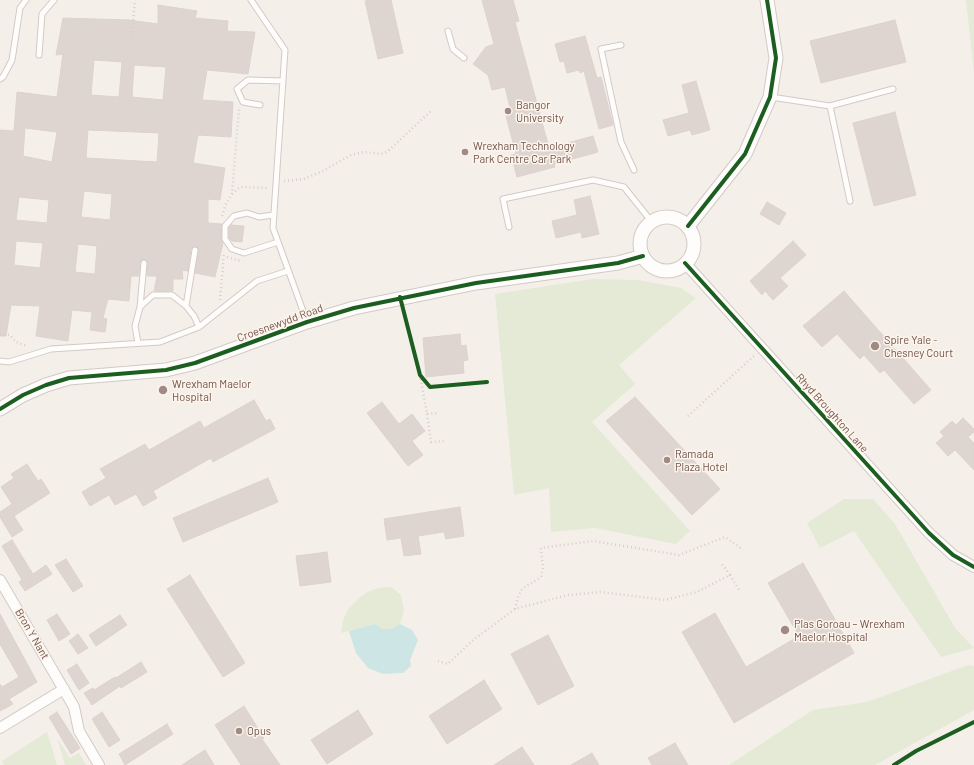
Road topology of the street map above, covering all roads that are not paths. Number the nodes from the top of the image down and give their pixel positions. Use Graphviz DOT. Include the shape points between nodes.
graph roads {
  1 [pos="26,0"];
  2 [pos="54,0"];
  3 [pos="251,0"];
  4 [pos="767,0"];
  5 [pos="448,31"];
  6 [pos="621,44"];
  7 [pos="39,55"];
  8 [pos="464,58"];
  9 [pos="0,79"];
  10 [pos="283,81"];
  11 [pos="893,89"];
  12 [pos="770,97"];
  13 [pos="260,105"];
  14 [pos="830,106"];
  15 [pos="634,170"];
  16 [pos="850,202"];
  17 [pos="273,215"];
  18 [pos="651,221"];
  19 [pos="688,226"];
  20 [pos="509,227"];
  21 [pos="278,242"];
  22 [pos="195,250"];
  23 [pos="643,256"];
  24 [pos="144,263"];
  25 [pos="685,263"];
  26 [pos="288,270"];
  27 [pos="186,306"];
  28 [pos="140,307"];
  29 [pos="307,322"];
  30 [pos="199,327"];
  31 [pos="138,343"];
  32 [pos="0,361"];
  33 [pos="0,409"];
  34 [pos="974,567"];
  35 [pos="0,580"];
  36 [pos="64,689"];
  37 [pos="0,728"];
  38 [pos="99,765"];
  1 -- 9 [label="lane" via="20,8 12,60"];
  2 -- 7 [label="lane" via="42,14"];
  3 -- 10 [label="lane" via="285,50"];
  4 -- 12 [label="street" via="776,58"];
  5 -- 8 [label="lane" via="453,49"];
  6 -- 15 [label="lane" via="601,49 621,142"];
  10 -- 13 [label="lane" via="248,80 237,89 243,102"];
  10 -- 17 [label="lane"];
  11 -- 14 [label="lane"];
  12 -- 14 [label="lane"];
  12 -- 19 [label="street" via="745,154"];
  14 -- 16 [label="lane"];
  17 -- 21 [label="lane" via="273,228"];
  17 -- 21 [label="lane" via="259,217 247,213 234,216 225,226 225,238 232,249 244,253"];
  18 -- 19 [label="street" via="667,216"];
  18 -- 20 [label="lane" via="624,187 593,180 503,199"];
  18 -- 23 [label="street" via="640,241"];
  19 -- 25 [label="street" via="692,233 693,245 690,257"];
  21 -- 26 [label="lane"];
  22 -- 27 [label="lane"];
  23 -- 25 [label="street" via="651,265 662,270 675,269"];
  23 -- 29 [label="street, Croesnewydd Road" via="618,263 476,283 408,296"];
  24 -- 28 [label="lane"];
  25 -- 34 [label="street, Rhyd Broughton Lane" via="929,533 953,555"];
  26 -- 29 [label="lane"];
  26 -- 30 [label="lane" via="257,281"];
  27 -- 28 [label="lane" via="172,295 153,295"];
  27 -- 30 [label="lane"];
  28 -- 31 [label="lane" via="135,326"];
  29 -- 33 [label="street, Croesnewydd Road" via="196,363 166,370 69,378 29,392"];
  30 -- 31 [label="lane" via="160,342"];
  31 -- 32 [label="lane" via="51,349 9,362"];
  35 -- 36 [label="street, Bron Y Nant"];
  36 -- 37 [label="street"];
  36 -- 38 [label="street, Bron Y Nant" via="74,707 79,731"];
}
